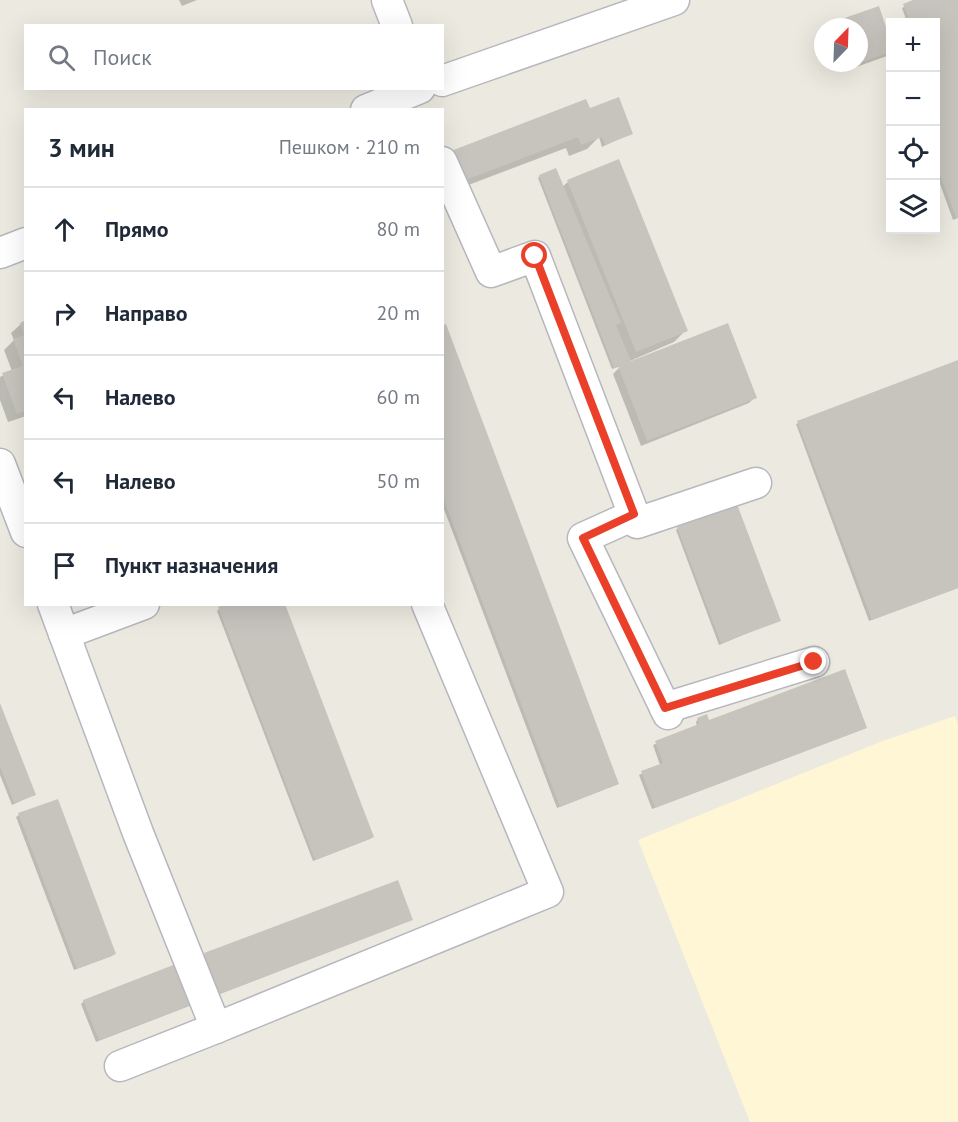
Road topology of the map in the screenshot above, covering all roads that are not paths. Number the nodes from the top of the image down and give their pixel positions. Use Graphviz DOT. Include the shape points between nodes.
graph roads {
  1 [pos="387,0"];
  2 [pos="674,0"];
  3 [pos="396,24"];
  4 [pos="444,80"];
  5 [pos="418,93"];
  6 [pos="372,108"];
  7 [pos="444,166"];
  8 [pos="24,244"];
  9 [pos="0,253"];
  10 [pos="0,464"];
  11 [pos="756,483"];
  12 [pos="634,514"];
  13 [pos="24,527"];
  14 [pos="54,606"];
  15 [pos="139,606"];
  16 [pos="428,606"];
  17 [pos="64,634"];
  18 [pos="814,662"];
  19 [pos="216,1028"];
  20 [pos="120,1066"];
  1 -- 3 [label="street"];
  2 -- 4 [label="street"];
  5 -- 6 [label="street"];
  7 -- 12 [label="street" via="491,272 535,256"];
  8 -- 9 [label="street"];
  10 -- 13 [label="street"];
  11 -- 12 [label="street" via="637,523"];
  12 -- 18 [label="street" via="583,538 667,711"];
  14 -- 17 [label="street"];
  15 -- 17 [label="street"];
  16 -- 19 [label="street" via="548,892"];
  17 -- 19 [label="street"];
  19 -- 20 [label="street"];
}
